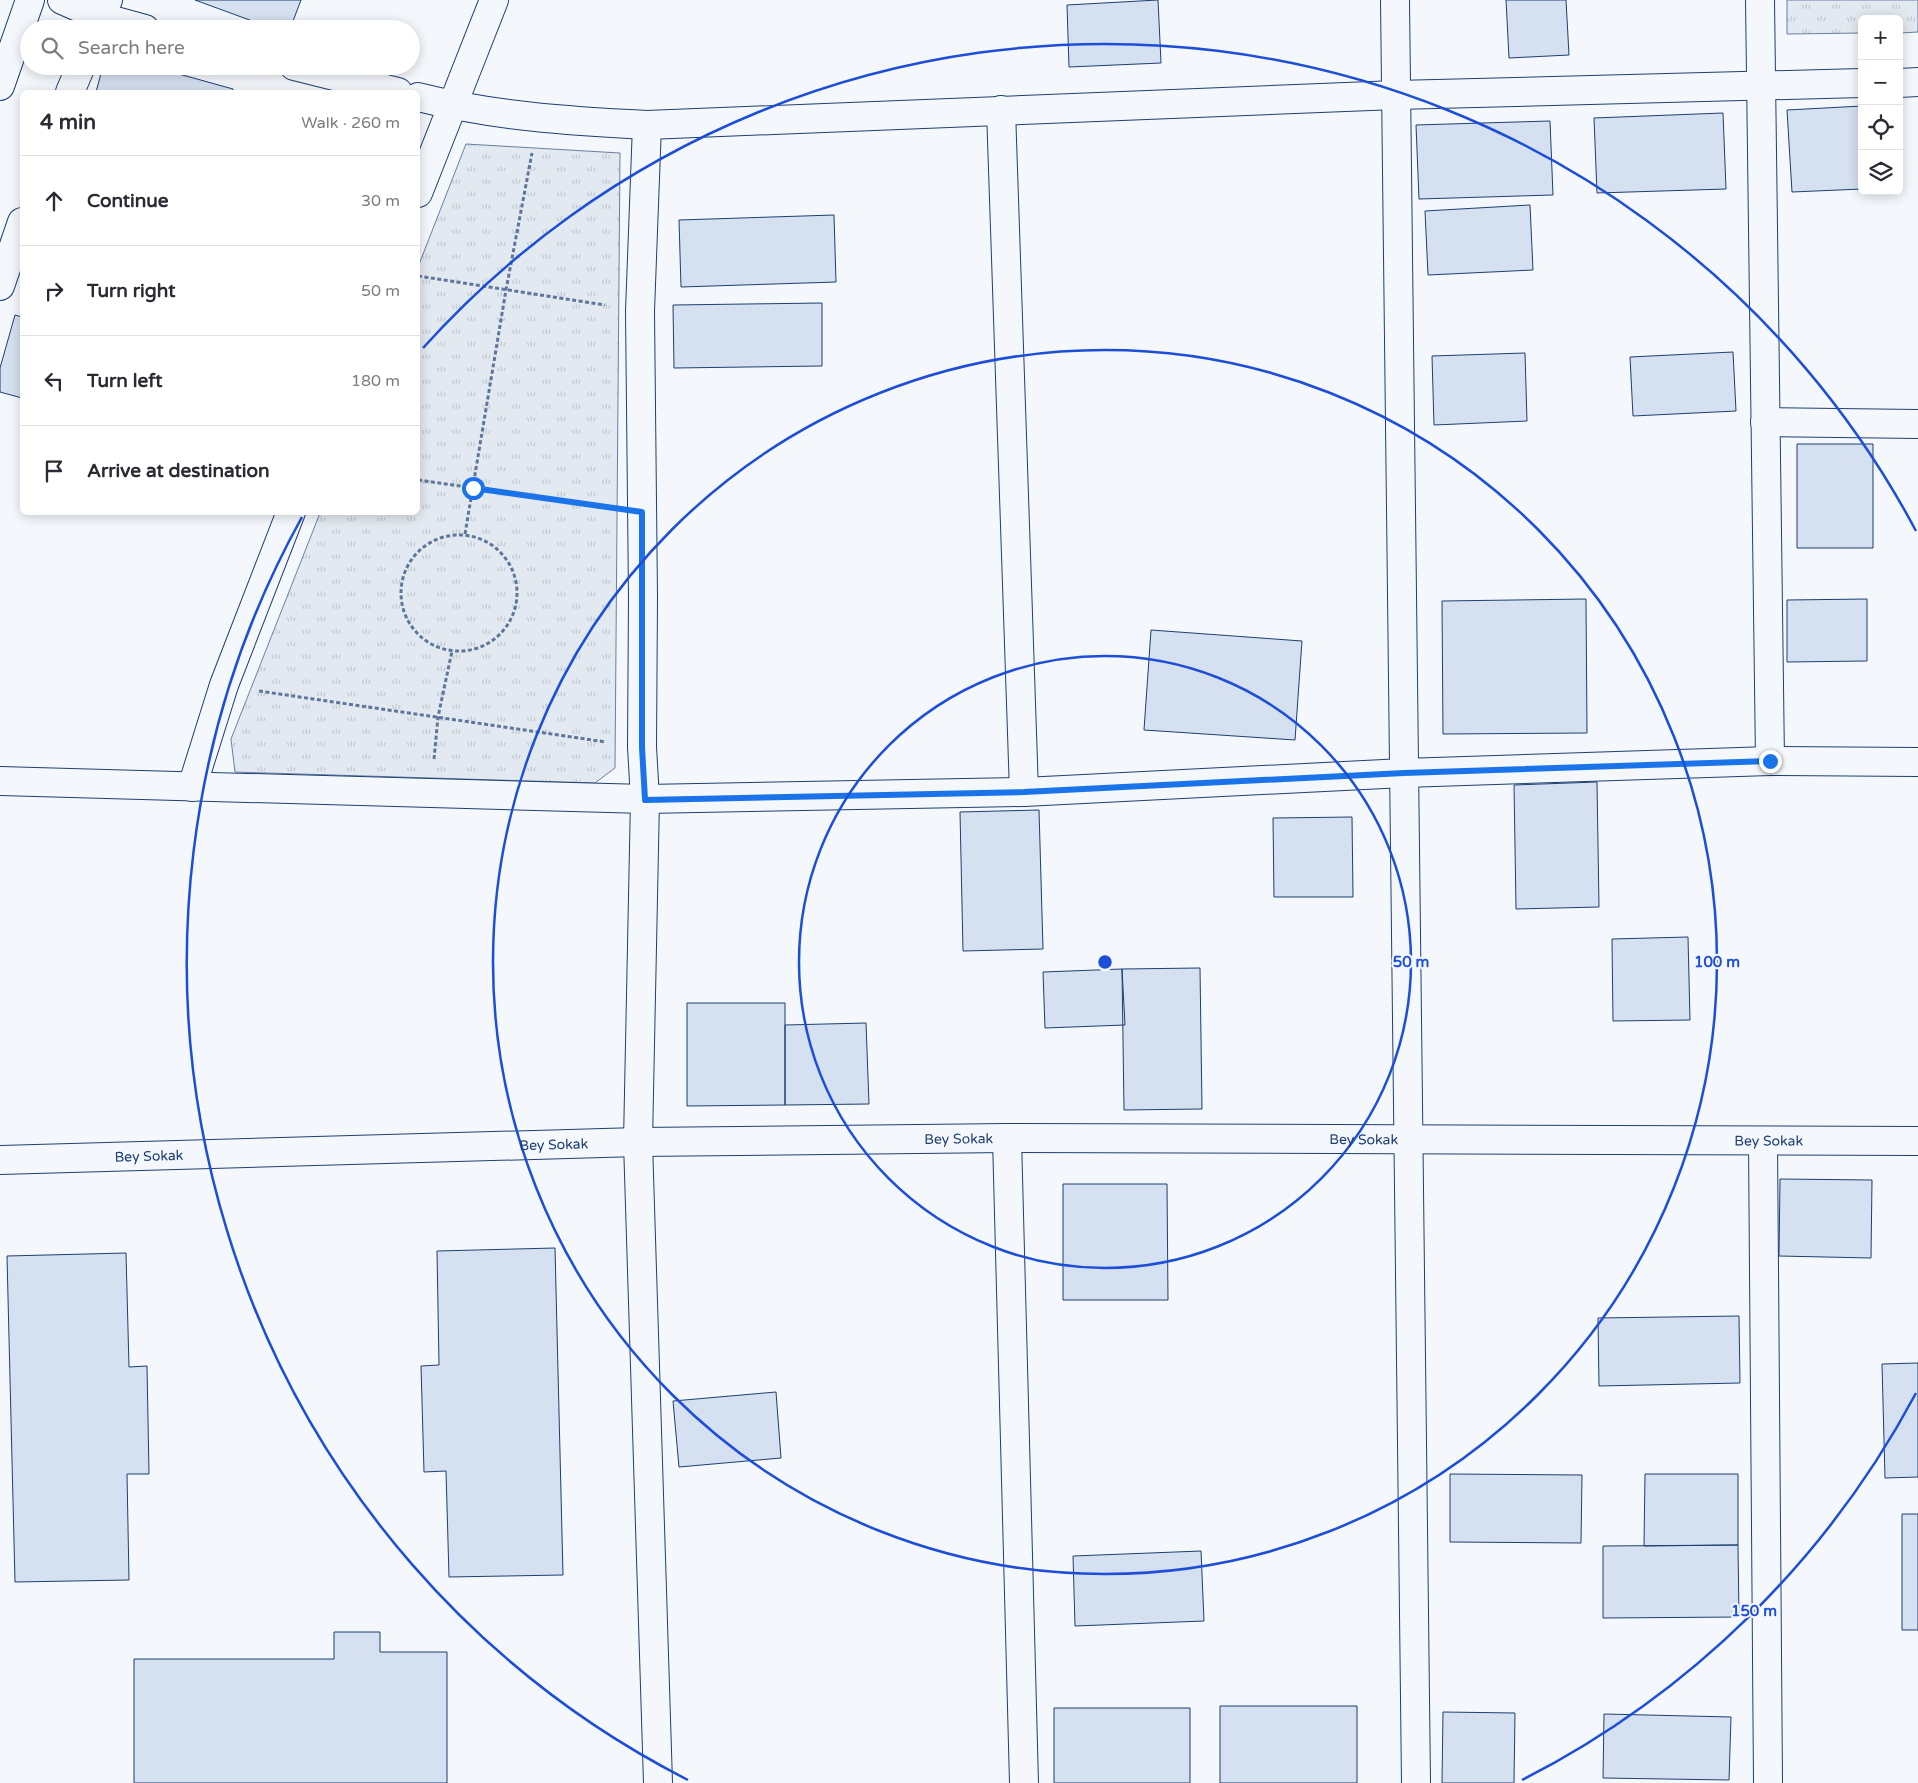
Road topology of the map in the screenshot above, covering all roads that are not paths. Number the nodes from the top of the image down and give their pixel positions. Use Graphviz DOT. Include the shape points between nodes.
graph roads {
  1 [pos="30,0"];
  2 [pos="62,0"];
  3 [pos="494,0"];
  4 [pos="1394,0"];
  5 [pos="1760,0"];
  6 [pos="101,15"];
  7 [pos="23,20"];
  8 [pos="117,20"];
  9 [pos="20,29"];
  10 [pos="77,75"];
  11 [pos="330,75"];
  12 [pos="1918,82"];
  13 [pos="1858,83"];
  14 [pos="1903,83"];
  15 [pos="1761,85"];
  16 [pos="0,86"];
  17 [pos="71,90"];
  18 [pos="390,90"];
  19 [pos="1396,95"];
  20 [pos="420,98"];
  21 [pos="453,106"];
  22 [pos="1001,110"];
  23 [pos="647,125"];
  24 [pos="420,188"];
  25 [pos="20,228"];
  26 [pos="0,286"];
  27 [pos="1765,422"];
  28 [pos="1918,424"];
  29 [pos="290,515"];
  30 [pos="1770,761"];
  31 [pos="1918,762"];
  32 [pos="1404,773"];
  33 [pos="0,781"];
  34 [pos="192,786"];
  35 [pos="1024,792"];
  36 [pos="645,800"];
  37 [pos="1007,1138"];
  38 [pos="1408,1138"];
  39 [pos="1918,1141"];
  40 [pos="638,1142"];
  41 [pos="1763,1142"];
  42 [pos="0,1160"];
  43 [pos="658,1783"];
  44 [pos="1024,1783"];
  45 [pos="1416,1783"];
  46 [pos="1768,1783"];
  1 -- 7 [label="street"];
  2 -- 6 [label="street"];
  3 -- 21 [label="street"];
  4 -- 19 [label="street"];
  5 -- 15 [label="street"];
  6 -- 8 [label="street"];
  9 -- 16 [label="street"];
  10 -- 17 [label="street"];
  11 -- 18 [label="street"];
  12 -- 14 [label="street"];
  13 -- 15 [label="street"];
  15 -- 19 [label="street"];
  15 -- 27 [label="street"];
  19 -- 22 [label="street"];
  19 -- 32 [label="street"];
  20 -- 21 [label="street"];
  21 -- 23 [label="street" via="538,119"];
  21 -- 24 [label="street"];
  22 -- 23 [label="street"];
  22 -- 35 [label="street"];
  23 -- 36 [label="street" via="640,311"];
  25 -- 26 [label="street"];
  27 -- 28 [label="street"];
  27 -- 30 [label="street"];
  29 -- 34 [label="street" via="224,685"];
  30 -- 31 [label="street"];
  30 -- 32 [label="street"];
  32 -- 35 [label="street"];
  32 -- 38 [label="street"];
  33 -- 34 [label="street"];
  34 -- 36 [label="street"];
  35 -- 36 [label="street"];
  36 -- 40 [label="street"];
  37 -- 38 [label="street, Bey Sokak"];
  37 -- 40 [label="street, Bey Sokak"];
  37 -- 44 [label="street"];
  38 -- 41 [label="street, Bey Sokak"];
  38 -- 45 [label="street"];
  39 -- 41 [label="street, Bey Sokak"];
  40 -- 42 [label="street, Bey Sokak"];
  40 -- 43 [label="street"];
  41 -- 46 [label="street"];
}
